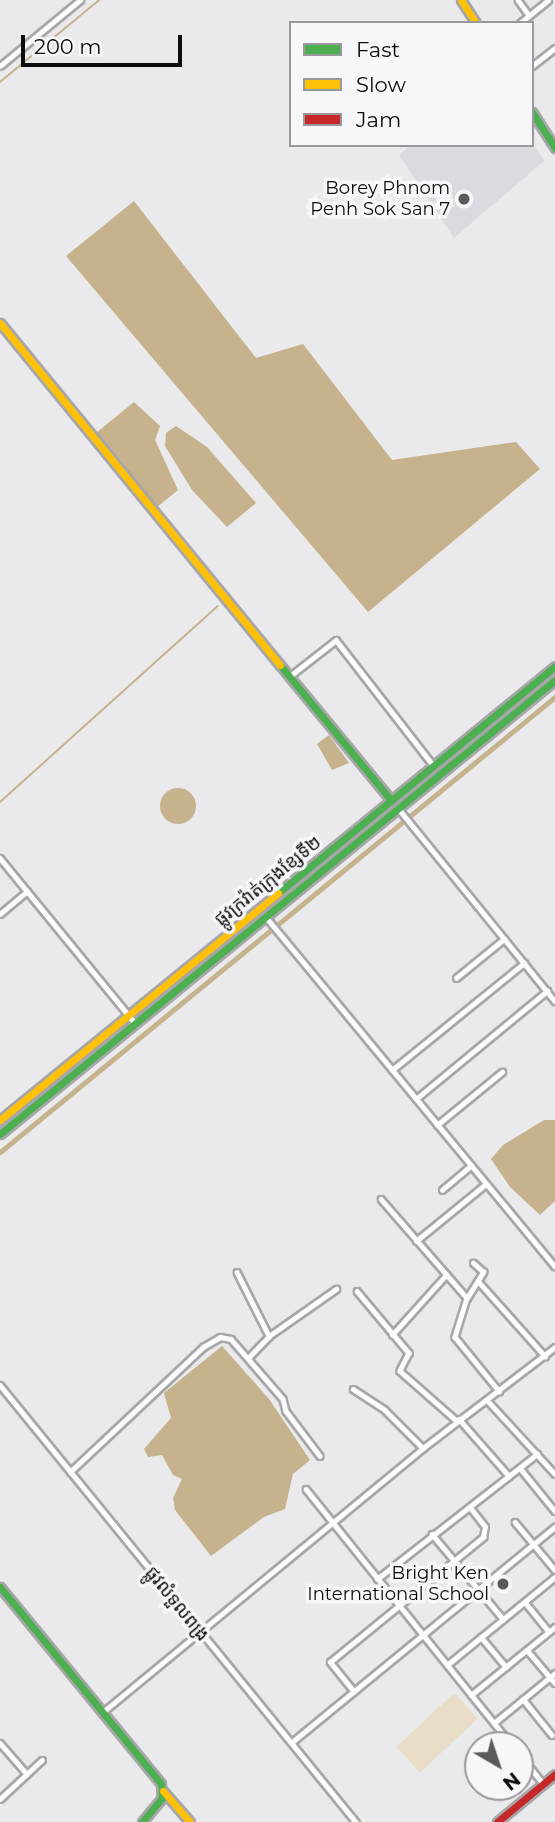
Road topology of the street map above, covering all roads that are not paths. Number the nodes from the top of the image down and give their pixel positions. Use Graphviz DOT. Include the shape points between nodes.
graph roads {
  1 [pos="80,0"];
  2 [pos="461,0"];
  3 [pos="518,0"];
  4 [pos="548,0"];
  5 [pos="529,15"];
  6 [pos="475,21"];
  7 [pos="522,21"];
  8 [pos="553,49"];
  9 [pos="555,56"];
  10 [pos="534,64"];
  11 [pos="0,66"];
  12 [pos="534,115"];
  13 [pos="555,148"];
  14 [pos="0,323"];
  15 [pos="555,666"];
  16 [pos="290,676"];
  17 [pos="555,680"];
  18 [pos="434,766"];
  19 [pos="391,800"];
  20 [pos="398,808"];
  21 [pos="0,858"];
  22 [pos="27,891"];
  23 [pos="259,908"];
  24 [pos="0,914"];
  25 [pos="268,919"];
  26 [pos="504,939"];
  27 [pos="524,963"];
  28 [pos="456,978"];
  29 [pos="547,991"];
  30 [pos="555,1001"];
  31 [pos="128,1016"];
  32 [pos="135,1024"];
  33 [pos="392,1070"];
  34 [pos="502,1072"];
  35 [pos="416,1099"];
  36 [pos="0,1119"];
  37 [pos="437,1125"];
  38 [pos="7,1128"];
  39 [pos="0,1134"];
  40 [pos="471,1166"];
  41 [pos="486,1184"];
  42 [pos="442,1190"];
  43 [pos="381,1199"];
  44 [pos="416,1241"];
  45 [pos="473,1263"];
  46 [pos="555,1266"];
  47 [pos="237,1272"];
  48 [pos="446,1275"];
  49 [pos="478,1281"];
  50 [pos="336,1289"];
  51 [pos="358,1291"];
  52 [pos="467,1298"];
  53 [pos="392,1335"];
  54 [pos="269,1336"];
  55 [pos="555,1348"];
  56 [pos="545,1356"];
  57 [pos="248,1358"];
  58 [pos="0,1385"];
  59 [pos="353,1389"];
  60 [pos="499,1391"];
  61 [pos="486,1400"];
  62 [pos="458,1420"];
  63 [pos="423,1448"];
  64 [pos="537,1454"];
  65 [pos="320,1456"];
  66 [pos="520,1468"];
  67 [pos="70,1472"];
  68 [pos="555,1474"];
  69 [pos="509,1476"];
  70 [pos="306,1489"];
  71 [pos="470,1508"];
  72 [pos="555,1511"];
  73 [pos="515,1522"];
  74 [pos="331,1524"];
  75 [pos="555,1527"];
  76 [pos="432,1534"];
  77 [pos="534,1545"];
  78 [pos="454,1560"];
  79 [pos="555,1570"];
  80 [pos="555,1577"];
  81 [pos="377,1579"];
  82 [pos="0,1587"];
  83 [pos="479,1590"];
  84 [pos="525,1602"];
  85 [pos="398,1606"];
  86 [pos="503,1619"];
  87 [pos="555,1627"];
  88 [pos="200,1632"];
  89 [pos="549,1632"];
  90 [pos="423,1636"];
  91 [pos="481,1637"];
  92 [pos="527,1650"];
  93 [pos="447,1665"];
  94 [pos="506,1667"];
  95 [pos="555,1673"];
  96 [pos="550,1677"];
  97 [pos="555,1683"];
  98 [pos="354,1692"];
  99 [pos="471,1695"];
  100 [pos="523,1699"];
  101 [pos="103,1712"];
  102 [pos="494,1723"];
  103 [pos="501,1731"];
  104 [pos="552,1735"];
  105 [pos="292,1742"];
  106 [pos="0,1743"];
  107 [pos="42,1760"];
  108 [pos="534,1772"];
  109 [pos="27,1774"];
  110 [pos="555,1774"];
  111 [pos="543,1783"];
  112 [pos="163,1791"];
  113 [pos="0,1799"];
  114 [pos="142,1822"];
  115 [pos="190,1822"];
  116 [pos="356,1822"];
  117 [pos="497,1822"];
  1 -- 11 [label="street"];
  2 -- 6 [label="main road"];
  3 -- 5 [label="street"];
  4 -- 5 [label="street"];
  5 -- 7 [label="street"];
  8 -- 9 [label="street"];
  8 -- 10 [label="street"];
  12 -- 13 [label="main road"];
  14 -- 16 [label="main road"];
  15 -- 18 [label="main road, ផ្លូវក្រវ៉ាត់ក្រុងខ្សែទី២"];
  16 -- 18 [label="street" via="336,640"];
  16 -- 19 [label="main road"];
  17 -- 20 [label="main road, ផ្លូវក្រវ៉ាត់ក្រុងខ្សែទី២"];
  18 -- 19 [label="main road, ផ្លូវក្រវ៉ាត់ក្រុងខ្សែទី២"];
  19 -- 20 [label="main road"];
  19 -- 23 [label="main road, ផ្លូវក្រវ៉ាត់ក្រុងខ្សែទី២"];
  20 -- 25 [label="main road, ផ្លូវក្រវ៉ាត់ក្រុងខ្សែទី២"];
  20 -- 26 [label="street"];
  21 -- 22 [label="street"];
  22 -- 24 [label="street"];
  22 -- 31 [label="street"];
  23 -- 25 [label="main road"];
  23 -- 31 [label="main road, ផ្លូវក្រវ៉ាត់ក្រុងខ្សែទី២"];
  25 -- 32 [label="main road, ផ្លូវក្រវ៉ាត់ក្រុងខ្សែទី២"];
  25 -- 33 [label="street"];
  26 -- 27 [label="street"];
  26 -- 28 [label="street"];
  27 -- 29 [label="street"];
  27 -- 33 [label="street"];
  29 -- 30 [label="street"];
  29 -- 35 [label="street"];
  31 -- 32 [label="street"];
  31 -- 36 [label="main road, ផ្លូវក្រវ៉ាត់ក្រុងខ្សែទី២"];
  32 -- 38 [label="main road, ផ្លូវក្រវ៉ាត់ក្រុងខ្សែទី២"];
  33 -- 35 [label="street"];
  34 -- 37 [label="street"];
  35 -- 37 [label="street"];
  36 -- 38 [label="street"];
  37 -- 40 [label="street"];
  38 -- 39 [label="main road, ផ្លូវក្រវ៉ាត់ក្រុងខ្សែទី២"];
  40 -- 41 [label="street"];
  40 -- 42 [label="street"];
  41 -- 44 [label="street"];
  41 -- 46 [label="street"];
  43 -- 44 [label="street"];
  44 -- 48 [label="street"];
  45 -- 49 [label="street" via="484,1271"];
  47 -- 54 [label="street"];
  48 -- 52 [label="street"];
  48 -- 53 [label="street"];
  49 -- 52 [label="street"];
  49 -- 56 [label="street"];
  50 -- 54 [label="street"];
  51 -- 53 [label="street"];
  52 -- 60 [label="street" via="455,1337"];
  53 -- 62 [label="street" via="409,1353 400,1371"];
  54 -- 57 [label="street"];
  55 -- 56 [label="street"];
  56 -- 60 [label="street"];
  57 -- 65 [label="street"];
  57 -- 67 [label="street" via="231,1339 214,1340"];
  58 -- 67 [label="street, ផ្លូវលំទួលពង្រ"];
  59 -- 63 [label="street" via="385,1410"];
  60 -- 61 [label="street"];
  61 -- 62 [label="street"];
  61 -- 64 [label="street"];
  62 -- 63 [label="street"];
  62 -- 69 [label="street"];
  63 -- 74 [label="street"];
  64 -- 66 [label="street"];
  64 -- 68 [label="street"];
  66 -- 69 [label="street"];
  66 -- 72 [label="street"];
  67 -- 88 [label="street, ផ្លូវលំទួលពង្រ"];
  69 -- 71 [label="street"];
  70 -- 74 [label="street"];
  71 -- 76 [label="street"];
  71 -- 78 [label="street" via="486,1533"];
  73 -- 77 [label="street"];
  74 -- 81 [label="street"];
  74 -- 88 [label="street"];
  75 -- 77 [label="street"];
  76 -- 78 [label="street"];
  76 -- 81 [label="street"];
  77 -- 79 [label="street"];
  77 -- 83 [label="street"];
  78 -- 83 [label="street"];
  78 -- 85 [label="street"];
  80 -- 84 [label="street"];
  81 -- 85 [label="street"];
  82 -- 101 [label="main road"];
  83 -- 86 [label="street"];
  83 -- 90 [label="street"];
  84 -- 86 [label="street"];
  84 -- 89 [label="street"];
  85 -- 90 [label="street"];
  85 -- 98 [label="street" via="330,1662"];
  86 -- 91 [label="street"];
  87 -- 89 [label="street"];
  88 -- 101 [label="street"];
  88 -- 105 [label="street, ផ្លូវលំទួលពង្រ"];
  89 -- 92 [label="street"];
  90 -- 93 [label="street"];
  90 -- 98 [label="street"];
  91 -- 93 [label="street"];
  91 -- 94 [label="street"];
  92 -- 94 [label="street"];
  92 -- 96 [label="street"];
  93 -- 99 [label="street"];
  94 -- 99 [label="street"];
  95 -- 96 [label="street"];
  96 -- 97 [label="street"];
  96 -- 100 [label="street"];
  98 -- 105 [label="street"];
  99 -- 102 [label="street"];
  100 -- 102 [label="street"];
  100 -- 104 [label="street"];
  101 -- 112 [label="main road"];
  102 -- 103 [label="street"];
  105 -- 116 [label="street, ផ្លូវលំទួលពង្រ"];
  106 -- 109 [label="street"];
  107 -- 109 [label="street"];
  108 -- 111 [label="street"];
  109 -- 113 [label="street"];
  110 -- 111 [label="main road"];
  111 -- 117 [label="main road"];
  112 -- 114 [label="main road"];
  112 -- 115 [label="main road"];
}
